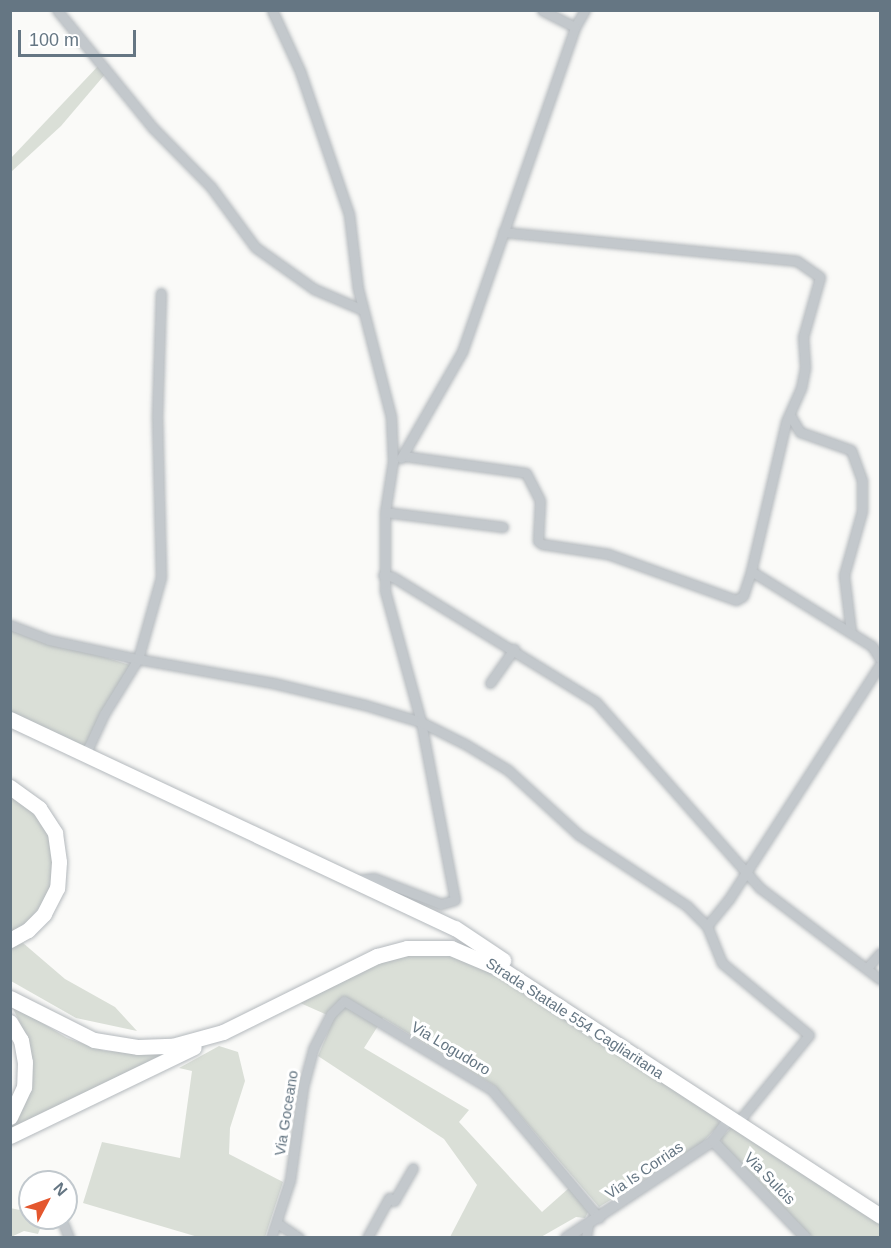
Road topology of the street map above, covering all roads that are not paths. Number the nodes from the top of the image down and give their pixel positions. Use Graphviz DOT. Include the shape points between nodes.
graph roads {
  1 [pos="57,10"];
  2 [pos="272,10"];
  3 [pos="542,10"];
  4 [pos="585,10"];
  5 [pos="575,27"];
  6 [pos="503,232"];
  7 [pos="160,292"];
  8 [pos="363,310"];
  9 [pos="790,415"];
  10 [pos="404,456"];
  11 [pos="393,461"];
  12 [pos="385,512"];
  13 [pos="503,527"];
  14 [pos="751,571"];
  15 [pos="383,575"];
  16 [pos="10,625"];
  17 [pos="851,633"];
  18 [pos="514,650"];
  19 [pos="138,658"];
  20 [pos="880,659"];
  21 [pos="880,665"];
  22 [pos="490,683"];
  23 [pos="10,719"];
  24 [pos="421,722"];
  25 [pos="85,755"];
  26 [pos="10,787"];
  27 [pos="745,873"];
  28 [pos="350,880"];
  29 [pos="707,926"];
  30 [pos="10,940"];
  31 [pos="880,952"];
  32 [pos="503,960"];
  33 [pos="867,968"];
  34 [pos="880,979"];
  35 [pos="10,990"];
  36 [pos="10,998"];
  37 [pos="344,1001"];
  38 [pos="10,1022"];
  39 [pos="207,1038"];
  40 [pos="10,1117"];
  41 [pos="737,1117"];
  42 [pos="10,1136"];
  43 [pos="713,1141"];
  44 [pos="413,1168"];
  45 [pos="880,1204"];
  46 [pos="880,1216"];
  47 [pos="599,1218"];
  48 [pos="277,1223"];
  49 [pos="588,1225"];
  50 [pos="271,1238"];
  51 [pos="299,1238"];
  52 [pos="367,1238"];
  53 [pos="566,1238"];
  54 [pos="586,1238"];
  55 [pos="806,1238"];
  1 -- 8 [label="street" via="153,128 211,188 255,247 314,289"];
  2 -- 8 [label="street" via="300,71 340,182 349,214"];
  3 -- 5 [label="street"];
  4 -- 5 [label="street"];
  5 -- 6 [label="street"];
  6 -- 9 [label="street" via="797,261 810,267 820,277 820,288 803,337 805,368"];
  6 -- 10 [label="street" via="462,352"];
  7 -- 19 [label="street" via="161,577"];
  8 -- 11 [label="street" via="390,417"];
  9 -- 14 [label="street"];
  9 -- 17 [label="street" via="800,432 851,450 862,481 862,511 843,575"];
  10 -- 11 [label="street"];
  10 -- 14 [label="street" via="526,472 540,501 538,541 542,544 608,554 736,600 743,596"];
  11 -- 12 [label="street"];
  12 -- 13 [label="street"];
  12 -- 15 [label="street"];
  14 -- 17 [label="street"];
  15 -- 18 [label="street" via="393,577"];
  15 -- 24 [label="street"];
  16 -- 19 [label="street" via="49,640"];
  17 -- 20 [label="street" via="872,646"];
  18 -- 22 [label="street"];
  18 -- 27 [label="street" via="596,702"];
  19 -- 24 [label="street" via="273,683"];
  19 -- 25 [label="street"];
  21 -- 27 [label="street"];
  23 -- 25 [label="highway"];
  24 -- 28 [label="street" via="455,900 441,904 374,878"];
  24 -- 29 [label="street" via="508,770 579,835 687,906"];
  25 -- 28 [label="highway"];
  26 -- 30 [label="highway" via="39,808 54,833 59,862 57,888 44,914"];
  27 -- 29 [label="street"];
  27 -- 33 [label="street"];
  28 -- 32 [label="highway" via="455,928"];
  29 -- 41 [label="street" via="722,963 809,1035"];
  31 -- 33 [label="street"];
  32 -- 35 [label="highway, Strada Statale 554 Cagliaritana" via="469,943 440,938 405,939 376,947 208,1029 148,1039 98,1033"];
  32 -- 41 [label="highway, Strada Statale 554 Cagliaritana"];
  33 -- 34 [label="street"];
  36 -- 39 [label="highway, Strada Statale 554 Cagliaritana" via="73,1033 106,1043 153,1047"];
  37 -- 47 [label="street, Via Logudoro" via="492,1090"];
  37 -- 48 [label="street, Via Goceano" via="331,1014 307,1068 292,1170"];
  38 -- 40 [label="highway" via="21,1040 25,1062 24,1087"];
  39 -- 41 [label="highway, Strada Statale 554 Cagliaritana" via="377,957 407,948 451,948 503,970"];
  39 -- 42 [label="highway"];
  41 -- 43 [label="street, Via Is Corrias"];
  41 -- 45 [label="highway, Strada Statale 554 Cagliaritana"];
  41 -- 46 [label="highway, Strada Statale 554 Cagliaritana"];
  43 -- 47 [label="street, Via Is Corrias"];
  43 -- 55 [label="street, Via Sulcis"];
  44 -- 52 [label="street" via="394,1201 389,1198"];
  47 -- 49 [label="street, Via Is Corrias"];
  48 -- 50 [label="street, Via Goceano"];
  48 -- 51 [label="street"];
  49 -- 53 [label="street, Via Is Corrias"];
  49 -- 54 [label="street"];
}
